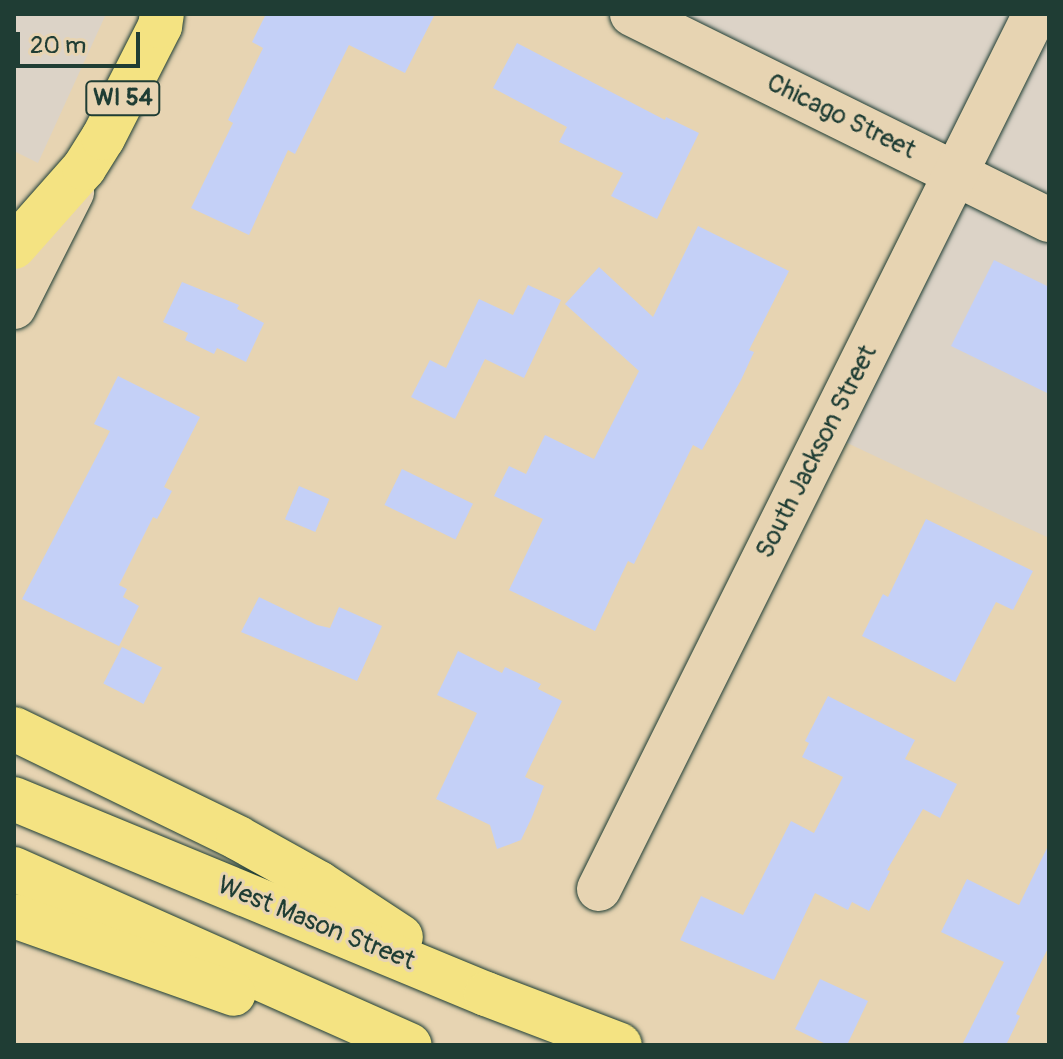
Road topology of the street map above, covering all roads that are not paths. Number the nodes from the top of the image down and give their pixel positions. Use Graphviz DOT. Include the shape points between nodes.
graph roads {
  1 [pos="632,14"];
  2 [pos="1035,14"];
  3 [pos="163,18"];
  4 [pos="84,168"];
  5 [pos="956,174"];
  6 [pos="1049,220"];
  7 [pos="14,247"];
  8 [pos="14,307"];
  9 [pos="14,729"];
  10 [pos="14,799"];
  11 [pos="14,869"];
  12 [pos="599,889"];
  13 [pos="14,916"];
  14 [pos="486,994"];
  15 [pos="392,1045"];
  16 [pos="410,1045"];
  17 [pos="620,1045"];
  1 -- 5 [label="street, Chicago Street"];
  2 -- 5 [label="street, South Jackson Street"];
  3 -- 4 [label="main road, WI 54"];
  4 -- 7 [label="main road, WI 54"];
  4 -- 8 [label="street"];
  5 -- 6 [label="street, Chicago Street"];
  5 -- 12 [label="street, South Jackson Street"];
  9 -- 14 [label="main road" via="319,883"];
  10 -- 14 [label="main road, West Mason Street"];
  11 -- 16 [label="main road"];
  13 -- 15 [label="main road" via="192,981"];
  14 -- 17 [label="main road, West Mason Street"];
}
